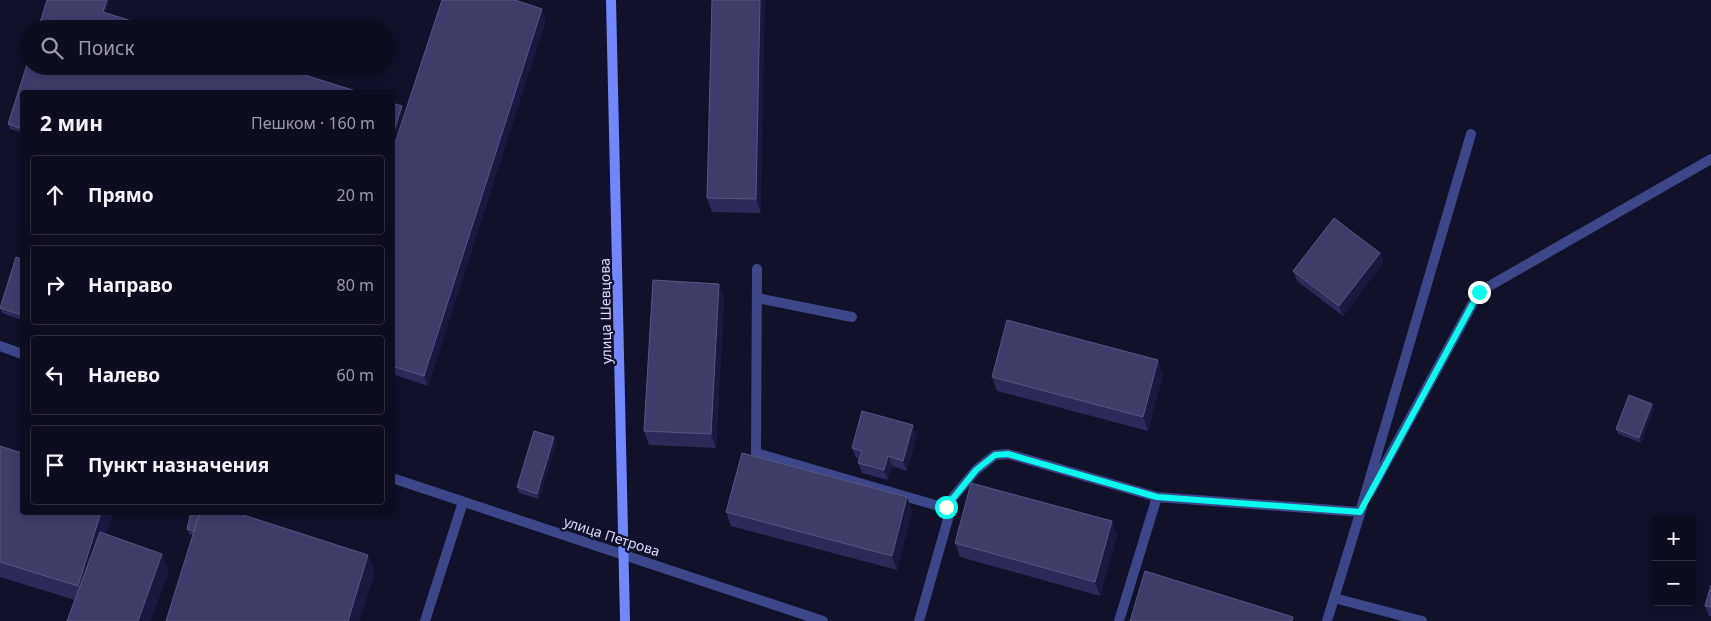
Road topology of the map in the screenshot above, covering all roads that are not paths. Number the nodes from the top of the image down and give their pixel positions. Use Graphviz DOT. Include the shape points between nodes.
graph roads {
  1 [pos="611,0"];
  2 [pos="1471,134"];
  3 [pos="1711,159"];
  4 [pos="758,269"];
  5 [pos="757,298"];
  6 [pos="852,317"];
  7 [pos="0,346"];
  8 [pos="20,353"];
  9 [pos="395,479"];
  10 [pos="1157,497"];
  11 [pos="463,502"];
  12 [pos="946,507"];
  13 [pos="1360,512"];
  14 [pos="625,555"];
  15 [pos="1334,598"];
  16 [pos="425,621"];
  17 [pos="625,621"];
  18 [pos="823,621"];
  19 [pos="919,621"];
  20 [pos="1119,621"];
  21 [pos="1327,621"];
  22 [pos="1422,621"];
  1 -- 14 [label="main road, улица Шевцова"];
  2 -- 13 [label="street"];
  3 -- 13 [label="street" via="1479,292"];
  4 -- 5 [label="street"];
  5 -- 6 [label="street"];
  5 -- 12 [label="street" via="756,453"];
  7 -- 8 [label="street"];
  9 -- 11 [label="street, улица Петрова"];
  10 -- 12 [label="street" via="1008,454 995,455 976,470"];
  10 -- 13 [label="street"];
  10 -- 20 [label="street"];
  11 -- 14 [label="street, улица Петрова"];
  11 -- 16 [label="street"];
  12 -- 19 [label="street" via="950,512"];
  13 -- 15 [label="street"];
  14 -- 17 [label="main road, улица Шевцова"];
  14 -- 18 [label="street, улица Петрова"];
  15 -- 21 [label="street"];
  15 -- 22 [label="street"];
}
